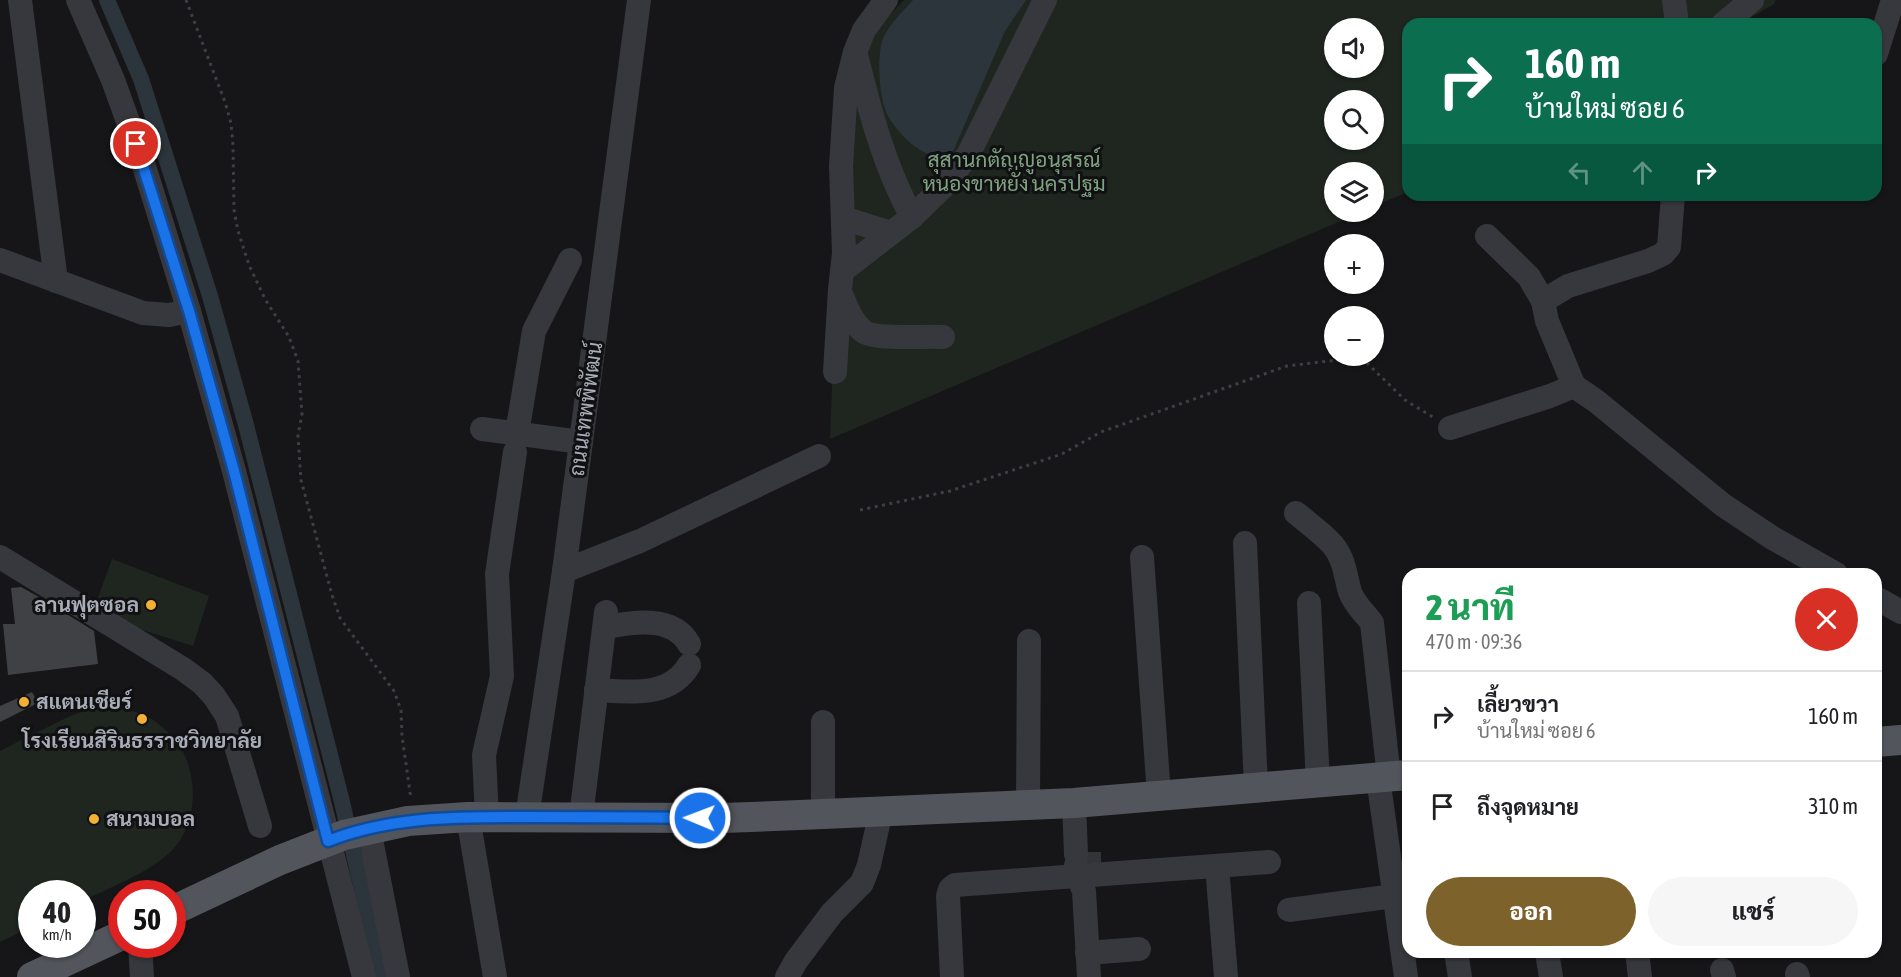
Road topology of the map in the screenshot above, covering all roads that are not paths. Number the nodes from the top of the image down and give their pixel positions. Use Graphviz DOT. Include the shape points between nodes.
graph roads {
  1 [pos="20,0"];
  2 [pos="78,0"];
  3 [pos="639,0"];
  4 [pos="886,0"];
  5 [pos="1045,0"];
  6 [pos="1674,0"];
  7 [pos="1752,0"];
  8 [pos="1893,0"];
  9 [pos="1676,18"];
  10 [pos="1730,18"];
  11 [pos="1882,35"];
  12 [pos="855,52"];
  13 [pos="1673,201"];
  14 [pos="912,217"];
  15 [pos="843,218"];
  16 [pos="891,233"];
  17 [pos="1487,236"];
  18 [pos="0,260"];
  19 [pos="570,260"];
  20 [pos="841,280"];
  21 [pos="56,281"];
  22 [pos="1543,301"];
  23 [pos="189,311"];
  24 [pos="943,336"];
  25 [pos="835,372"];
  26 [pos="1574,386"];
  27 [pos="1450,428"];
  28 [pos="482,429"];
  29 [pos="581,442"];
  30 [pos="516,443"];
  31 [pos="819,456"];
  32 [pos="1296,513"];
  33 [pos="1245,543"];
  34 [pos="0,557"];
  35 [pos="1142,557"];
  36 [pos="1825,568"];
  37 [pos="564,571"];
  38 [pos="1882,601"];
  39 [pos="1310,603"];
  40 [pos="1901,612"];
  41 [pos="1029,641"];
  42 [pos="596,690"];
  43 [pos="823,722"];
  44 [pos="1901,741"];
  45 [pos="1882,742"];
  46 [pos="1392,777"];
  47 [pos="1318,783"];
  48 [pos="1256,787"];
  49 [pos="1159,795"];
  50 [pos="1081,802"];
  51 [pos="1028,804"];
  52 [pos="881,811"];
  53 [pos="823,814"];
  54 [pos="478,817"];
  55 [pos="527,817"];
  56 [pos="581,817"];
  57 [pos="260,826"];
  58 [pos="350,834"];
  59 [pos="1269,862"];
  60 [pos="1217,866"];
  61 [pos="1083,868"];
  62 [pos="1394,897"];
  63 [pos="186,904"];
  64 [pos="1289,910"];
  65 [pos="108,942"];
  66 [pos="1139,949"];
  67 [pos="1402,950"];
  68 [pos="1088,953"];
  69 [pos="141,958"];
  70 [pos="1403,958"];
  71 [pos="1457,958"];
  72 [pos="1548,958"];
  73 [pos="1638,958"];
  74 [pos="32,977"];
  75 [pos="142,977"];
  76 [pos="364,977"];
  77 [pos="398,977"];
  78 [pos="495,977"];
  79 [pos="787,977"];
  80 [pos="952,977"];
  81 [pos="1089,977"];
  82 [pos="1226,977"];
  83 [pos="1406,977"];
  84 [pos="1460,977"];
  85 [pos="1551,977"];
  86 [pos="1640,977"];
  1 -- 21 [label="street"];
  2 -- 23 [label="street" via="144,166"];
  3 -- 29 [label="street, ถนนเทพพิพัฒน์"];
  4 -- 12 [label="street" via="864,30"];
  5 -- 14 [label="street" via="968,155"];
  6 -- 9 [label="street"];
  7 -- 10 [label="street"];
  8 -- 11 [label="street"];
  12 -- 14 [label="street" via="875,128 895,185"];
  12 -- 15 [label="street" via="846,88 841,166"];
  13 -- 22 [label="street" via="1669,247 1663,254 1568,286"];
  14 -- 16 [label="street"];
  15 -- 16 [label="street"];
  15 -- 20 [label="street"];
  16 -- 20 [label="street"];
  17 -- 22 [label="street" via="1529,277"];
  18 -- 21 [label="street"];
  19 -- 30 [label="street" via="530,344"];
  20 -- 24 [label="street" via="850,317 864,333"];
  20 -- 25 [label="street"];
  21 -- 23 [label="street" via="143,313 169,315"];
  22 -- 26 [label="street" via="1547,321"];
  23 -- 58 [label="street" via="236,480"];
  26 -- 27 [label="street"];
  26 -- 36 [label="street" via="1723,505"];
  28 -- 30 [label="street"];
  29 -- 30 [label="street"];
  29 -- 37 [label="street, ถนนเทพพิพัฒน์"];
  30 -- 54 [label="street" via="497,574 502,676 484,755"];
  31 -- 37 [label="street"];
  32 -- 46 [label="street" via="1333,545 1344,562 1351,593 1372,623"];
  33 -- 48 [label="street"];
  34 -- 57 [label="street" via="202,683 227,716"];
  35 -- 49 [label="street"];
  37 -- 55 [label="street, ถนนเทพพิพัฒน์"];
  38 -- 40 [label="street"];
  39 -- 47 [label="street"];
  41 -- 51 [label="street"];
  42 -- 42 [label="street" via="606,619 658,624 685,638 689,654 679,679 647,691"];
  42 -- 56 [label="street"];
  43 -- 53 [label="street"];
  44 -- 45 [label="main road"];
  46 -- 47 [label="main road"];
  46 -- 62 [label="street"];
  47 -- 48 [label="main road"];
  48 -- 49 [label="main road"];
  49 -- 50 [label="main road"];
  50 -- 51 [label="main road"];
  50 -- 61 [label="street"];
  51 -- 52 [label="main road"];
  52 -- 53 [label="main road"];
  52 -- 79 [label="street" via="862,883 832,913"];
  53 -- 56 [label="main road" via="723,819"];
  54 -- 55 [label="main road"];
  54 -- 58 [label="main road" via="414,820"];
  54 -- 78 [label="street"];
  55 -- 56 [label="main road"];
  58 -- 63 [label="main road" via="280,860"];
  58 -- 76 [label="street"];
  58 -- 77 [label="street"];
  59 -- 60 [label="street"];
  60 -- 61 [label="street"];
  60 -- 82 [label="street"];
  61 -- 68 [label="street"];
  61 -- 80 [label="street" via="955,885 950,889"];
  62 -- 64 [label="street"];
  62 -- 67 [label="street"];
  65 -- 74 [label="main road"];
  66 -- 68 [label="street"];
  68 -- 81 [label="street"];
  69 -- 75 [label="street"];
  70 -- 83 [label="street"];
  71 -- 84 [label="street"];
  72 -- 85 [label="street"];
  73 -- 86 [label="street"];
}
